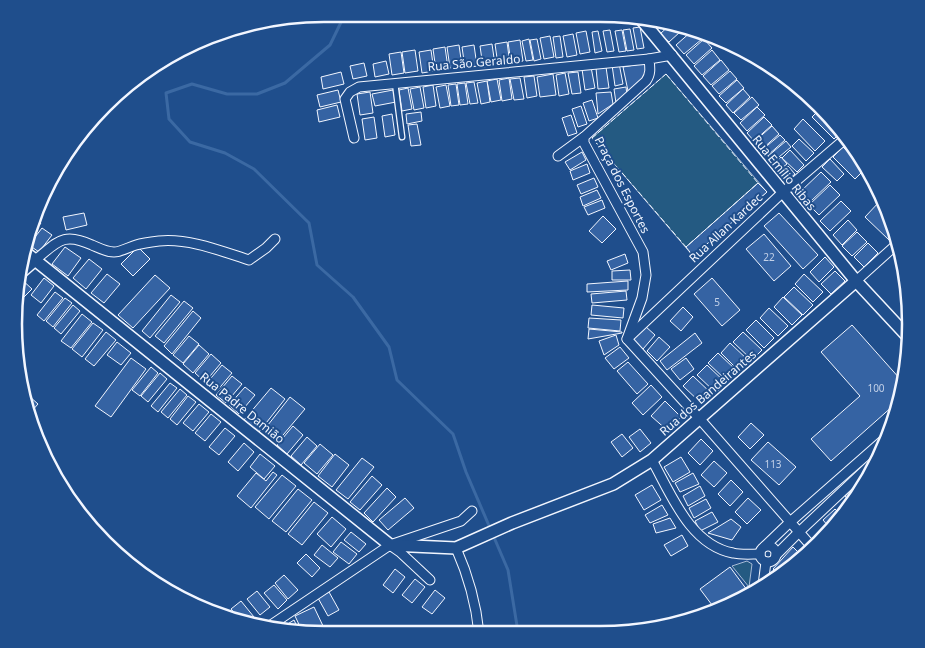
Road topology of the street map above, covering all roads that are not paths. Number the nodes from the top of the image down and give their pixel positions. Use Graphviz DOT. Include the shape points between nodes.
graph roads {
  1 [pos="648,26"];
  2 [pos="672,55"];
  3 [pos="649,59"];
  4 [pos="396,83"];
  5 [pos="402,137"];
  6 [pos="584,137"];
  7 [pos="354,138"];
  8 [pos="842,142"];
  9 [pos="558,156"];
  10 [pos="782,193"];
  11 [pos="275,239"];
  12 [pos="893,248"];
  13 [pos="30,257"];
  14 [pos="34,260"];
  15 [pos="28,266"];
  16 [pos="856,282"];
  17 [pos="902,331"];
  18 [pos="627,339"];
  19 [pos="699,418"];
  20 [pos="876,446"];
  21 [pos="652,460"];
  22 [pos="860,460"];
  23 [pos="866,468"];
  24 [pos="865,469"];
  25 [pos="472,511"];
  26 [pos="789,523"];
  27 [pos="798,533"];
  28 [pos="808,543"];
  29 [pos="390,545"];
  30 [pos="765,546"];
  31 [pos="456,548"];
  32 [pos="760,554"];
  33 [pos="776,556"];
  34 [pos="766,562"];
  35 [pos="764,578"];
  36 [pos="430,580"];
  37 [pos="276,622"];
  38 [pos="478,626"];
  1 -- 2 [label="street, Rua Emílio Ribas"];
  2 -- 3 [label="street"];
  2 -- 10 [label="street, Rua Emílio Ribas"];
  3 -- 4 [label="street, Rua São Geraldo"];
  3 -- 6 [label="street, Praça dos Esportes" via="650,76 646,81"];
  4 -- 5 [label="lane"];
  4 -- 7 [label="street, Rua São Geraldo" via="359,87 350,92 345,99"];
  6 -- 9 [label="street"];
  6 -- 18 [label="street, Praça dos Esportes" via="584,143 643,252 646,275 642,298"];
  8 -- 10 [label="street, Rua Allan Kardec"];
  10 -- 16 [label="street, Rua Emílio Ribas"];
  10 -- 18 [label="street, Rua Allan Kardec"];
  11 -- 14 [label="street" via="249,260 188,242 161,241 115,252 66,238"];
  12 -- 16 [label="street, Rua dos Bandeirantes"];
  13 -- 14 [label="street, Rua Padre Damião"];
  14 -- 15 [label="street"];
  14 -- 29 [label="street, Rua Padre Damião"];
  16 -- 17 [label="street, Rua Emílio Ribas"];
  16 -- 19 [label="street, Rua dos Bandeirantes"];
  18 -- 19 [label="street"];
  19 -- 21 [label="street, Rua dos Bandeirantes"];
  19 -- 26 [label="street"];
  20 -- 22 [label="street"];
  21 -- 31 [label="street, Rua dos Bandeirantes" via="613,484"];
  21 -- 32 [label="street" via="689,526 707,542 732,553"];
  22 -- 23 [label="street"];
  22 -- 26 [label="street"];
  24 -- 27 [label="street"];
  25 -- 29 [label="street" via="461,521"];
  26 -- 27 [label="street"];
  26 -- 30 [label="street"];
  27 -- 28 [label="street"];
  27 -- 33 [label="street"];
  29 -- 31 [label="street"];
  29 -- 36 [label="street, Rua Padre Damião"];
  29 -- 37 [label="street"];
  30 -- 32 [label="street"];
  30 -- 33 [label="street" via="773,547"];
  31 -- 38 [label="street" via="467,574"];
  32 -- 34 [label="street"];
  33 -- 34 [label="street" via="771,562"];
  34 -- 35 [label="street"];
}
